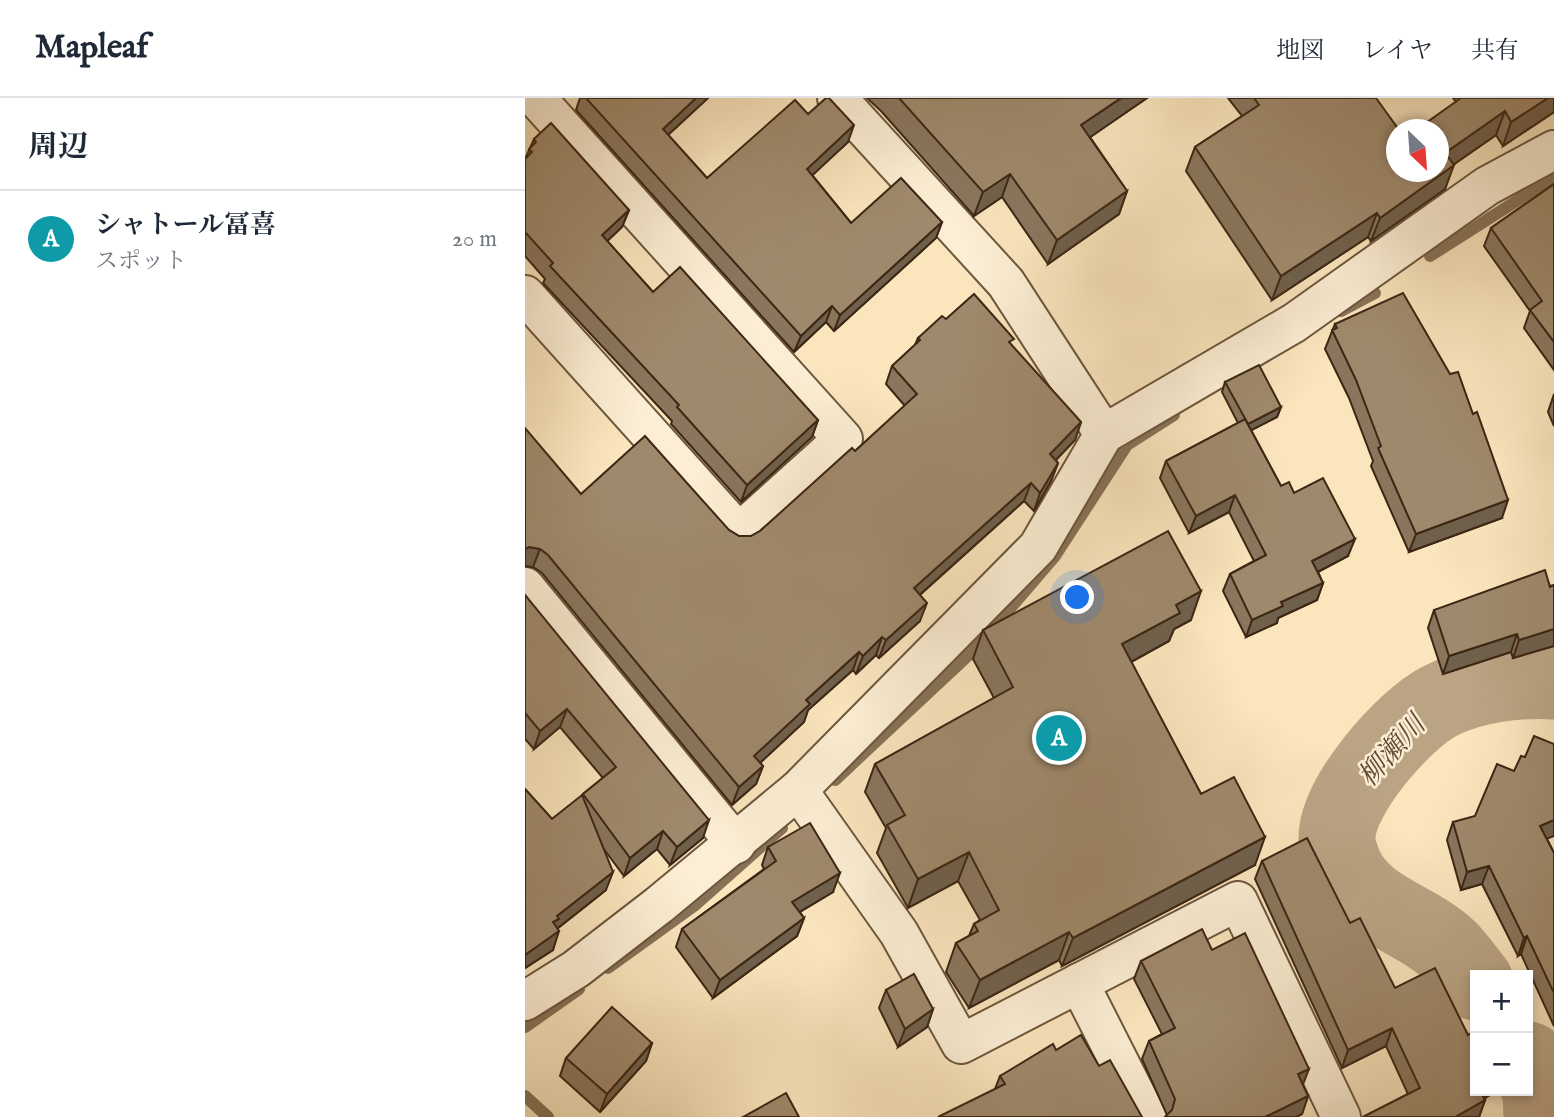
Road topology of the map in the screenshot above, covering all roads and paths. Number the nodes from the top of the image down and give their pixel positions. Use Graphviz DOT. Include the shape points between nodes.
graph roads {
  1 [pos="837,98"];
  2 [pos="537,104"];
  3 [pos="1554,150"];
  4 [pos="525,295"];
  5 [pos="1104,434"];
  6 [pos="525,587"];
  7 [pos="798,790"];
  8 [pos="736,844"];
  9 [pos="1079,983"];
  10 [pos="525,1001"];
  11 [pos="1147,1117"];
  12 [pos="1341,1117"];
  1 -- 5 [label="street" via="1006,284"];
  2 -- 4 [label="street" via="843,439 739,533"];
  3 -- 5 [label="street" via="1487,186 1294,323"];
  5 -- 7 [label="street" via="1038,547"];
  6 -- 8 [label="street"];
  7 -- 8 [label="street"];
  7 -- 9 [label="street" via="899,933 961,1044"];
  8 -- 10 [label="street" via="576,969"];
  9 -- 11 [label="street"];
  9 -- 12 [label="street" via="1238,901"];
}
